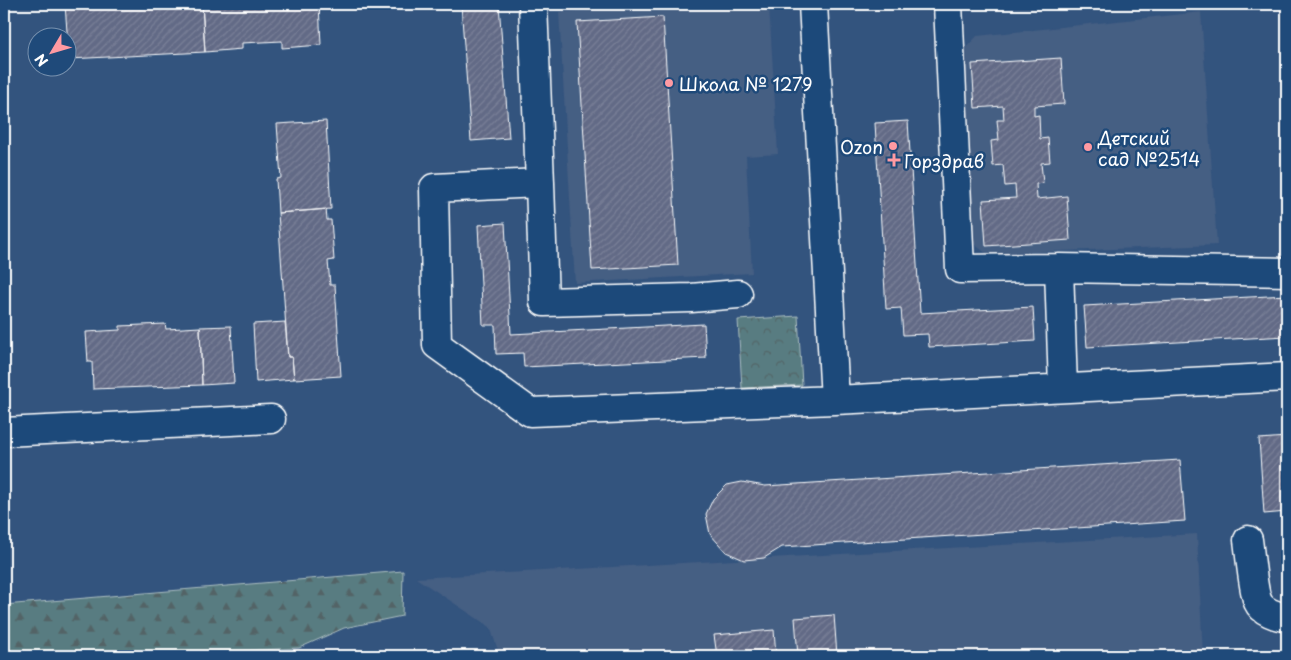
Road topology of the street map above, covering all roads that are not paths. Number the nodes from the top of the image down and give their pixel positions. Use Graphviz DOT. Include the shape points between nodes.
graph roads {
  1 [pos="533,4"];
  2 [pos="812,4"];
  3 [pos="948,4"];
  4 [pos="540,183"];
  5 [pos="1059,268"];
  6 [pos="1287,272"];
  7 [pos="738,294"];
  8 [pos="1287,378"];
  9 [pos="1063,388"];
  10 [pos="835,400"];
  11 [pos="271,419"];
  12 [pos="4,432"];
  13 [pos="1248,540"];
  14 [pos="1287,617"];
  1 -- 4 [label="lane"];
  2 -- 10 [label="lane"];
  3 -- 5 [label="lane" via="960,269"];
  4 -- 7 [label="lane" via="544,302"];
  4 -- 10 [label="lane" via="434,188 437,345 530,412"];
  5 -- 6 [label="lane"];
  5 -- 9 [label="lane"];
  8 -- 9 [label="lane"];
  9 -- 10 [label="lane"];
  11 -- 12 [label="lane"];
  13 -- 14 [label="lane" via="1257,600 1263,610"];
}
